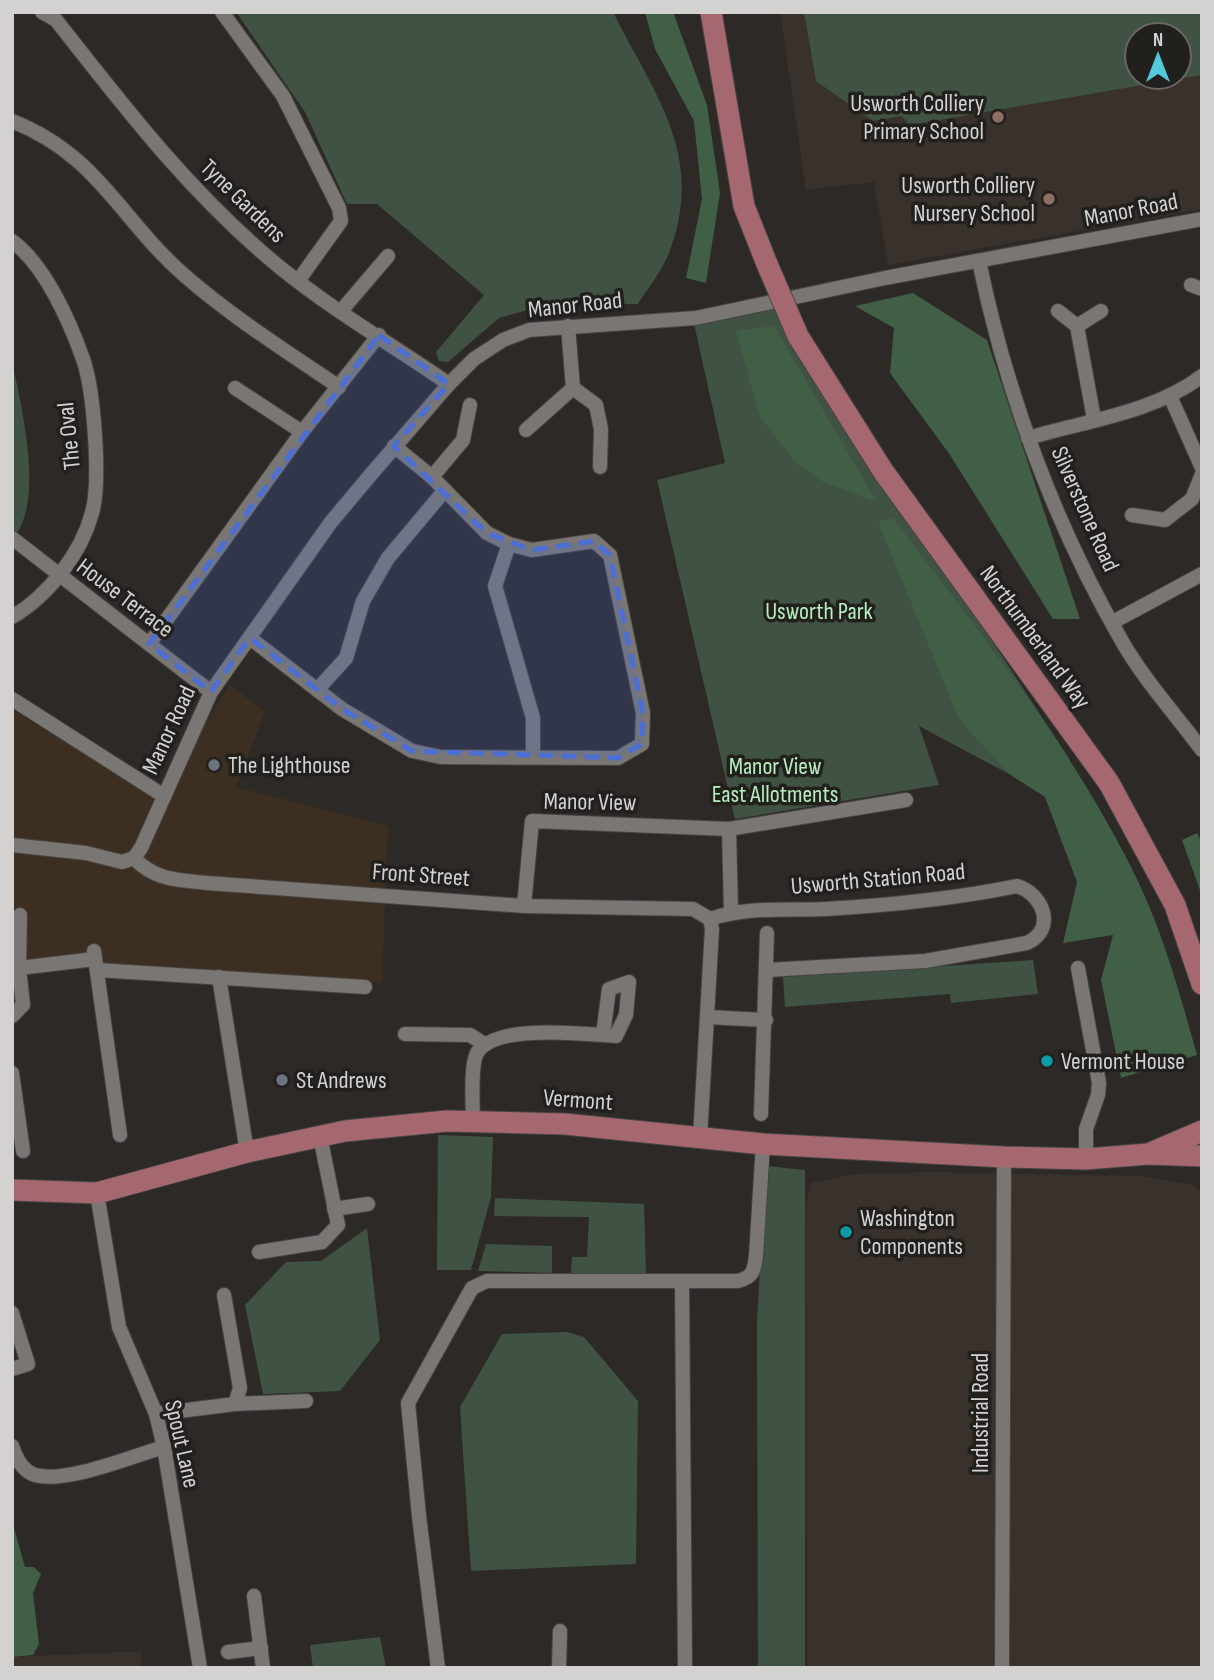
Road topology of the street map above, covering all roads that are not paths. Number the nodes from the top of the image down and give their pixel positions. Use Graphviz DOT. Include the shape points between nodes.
graph roads {
  1 [pos="42,12"];
  2 [pos="222,12"];
  3 [pos="711,12"];
  4 [pos="12,121"];
  5 [pos="1202,219"];
  6 [pos="12,241"];
  7 [pos="388,256"];
  8 [pos="979,261"];
  9 [pos="298,281"];
  10 [pos="341,311"];
  11 [pos="1058,311"];
  12 [pos="1101,311"];
  13 [pos="568,326"];
  14 [pos="1077,326"];
  15 [pos="379,335"];
  16 [pos="1202,376"];
  17 [pos="449,384"];
  18 [pos="339,387"];
  19 [pos="235,388"];
  20 [pos="573,388"];
  21 [pos="1170,396"];
  22 [pos="470,405"];
  23 [pos="1094,419"];
  24 [pos="526,430"];
  25 [pos="302,432"];
  26 [pos="1028,438"];
  27 [pos="394,446"];
  28 [pos="600,467"];
  29 [pos="1202,468"];
  30 [pos="1202,474"];
  31 [pos="432,477"];
  32 [pos="445,490"];
  33 [pos="1132,515"];
  34 [pos="12,538"];
  35 [pos="509,544"];
  36 [pos="1202,574"];
  37 [pos="58,576"];
  38 [pos="12,617"];
  39 [pos="1113,622"];
  40 [pos="250,638"];
  41 [pos="149,644"];
  42 [pos="317,691"];
  43 [pos="211,692"];
  44 [pos="12,699"];
  45 [pos="1202,750"];
  46 [pos="533,757"];
  47 [pos="164,796"];
  48 [pos="906,800"];
  49 [pos="729,829"];
  50 [pos="12,845"];
  51 [pos="134,858"];
  52 [pos="524,906"];
  53 [pos="731,912"];
  54 [pos="20,915"];
  55 [pos="710,919"];
  56 [pos="767,933"];
  57 [pos="95,960"];
  58 [pos="19,968"];
  59 [pos="1078,968"];
  60 [pos="767,970"];
  61 [pos="219,978"];
  62 [pos="1202,984"];
  63 [pos="365,987"];
  64 [pos="12,1016"];
  65 [pos="708,1017"];
  66 [pos="766,1020"];
  67 [pos="405,1034"];
  68 [pos="603,1035"];
  69 [pos="484,1044"];
  70 [pos="12,1073"];
  71 [pos="761,1114"];
  72 [pos="473,1123"];
  73 [pos="1202,1131"];
  74 [pos="120,1135"];
  75 [pos="320,1136"];
  76 [pos="700,1138"];
  77 [pos="763,1144"];
  78 [pos="23,1151"];
  79 [pos="247,1152"];
  80 [pos="1148,1154"];
  81 [pos="1202,1156"];
  82 [pos="1004,1157"];
  83 [pos="1086,1159"];
  84 [pos="12,1189"];
  85 [pos="97,1193"];
  86 [pos="368,1204"];
  87 [pos="334,1209"];
  88 [pos="259,1252"];
  89 [pos="682,1281"];
  90 [pos="225,1295"];
  91 [pos="12,1313"];
  92 [pos="12,1369"];
  93 [pos="306,1401"];
  94 [pos="235,1404"];
  95 [pos="156,1414"];
  96 [pos="12,1446"];
  97 [pos="164,1447"];
  98 [pos="254,1596"];
  99 [pos="561,1631"];
  100 [pos="261,1648"];
  101 [pos="228,1652"];
  102 [pos="200,1668"];
  103 [pos="263,1668"];
  104 [pos="438,1668"];
  105 [pos="559,1668"];
  106 [pos="685,1668"];
  107 [pos="1002,1668"];
  1 -- 9 [label="street, Tyne Gardens" via="56,20 198,192"];
  2 -- 9 [label="street" via="283,96 339,208 341,221"];
  3 -- 62 [label="main road, Northumberland Way, bridge" via="744,206 798,336 883,471 1109,783 1175,905"];
  4 -- 18 [label="street" via="59,143 91,171 182,273 232,314"];
  5 -- 8 [label="street, Manor Road"];
  6 -- 37 [label="street, The Oval" via="55,294 84,362 97,483 92,514"];
  7 -- 10 [label="street"];
  8 -- 13 [label="street, Manor Road" via="696,318"];
  8 -- 26 [label="street, Silverstone Road"];
  9 -- 10 [label="street, Tyne Gardens"];
  10 -- 15 [label="street, Tyne Gardens"];
  11 -- 14 [label="street"];
  12 -- 14 [label="street"];
  13 -- 17 [label="street, Manor Road" via="529,330 503,340 474,359"];
  13 -- 20 [label="street"];
  14 -- 23 [label="street"];
  15 -- 17 [label="street, Tyne Gardens"];
  15 -- 18 [label="street"];
  16 -- 21 [label="street"];
  17 -- 27 [label="street, Manor Road"];
  18 -- 25 [label="street"];
  19 -- 25 [label="street"];
  20 -- 24 [label="street"];
  20 -- 28 [label="street" via="596,405"];
  21 -- 23 [label="street"];
  21 -- 29 [label="street"];
  22 -- 31 [label="street" via="463,440"];
  23 -- 26 [label="street"];
  25 -- 41 [label="street"];
  26 -- 39 [label="street, Silverstone Road" via="1068,533"];
  27 -- 31 [label="street"];
  27 -- 40 [label="street, Manor Road" via="331,523"];
  30 -- 33 [label="street" via="1192,499 1166,520"];
  31 -- 32 [label="street"];
  32 -- 35 [label="street" via="487,533"];
  32 -- 42 [label="street" via="388,558 363,601 346,658"];
  34 -- 37 [label="street, House Terrace"];
  35 -- 46 [label="street" via="495,586 533,718"];
  35 -- 46 [label="street" via="531,550 594,541 610,555 643,713 642,744 618,758"];
  36 -- 39 [label="street"];
  37 -- 38 [label="street, The Oval" via="31,606"];
  37 -- 41 [label="street, House Terrace"];
  39 -- 45 [label="street, Silverstone Road" via="1124,645"];
  40 -- 42 [label="street"];
  40 -- 43 [label="street, Manor Road"];
  41 -- 43 [label="street, House Terrace"];
  42 -- 46 [label="street" via="412,751 441,757"];
  43 -- 47 [label="street, Manor Road"];
  44 -- 47 [label="street"];
  47 -- 51 [label="street, Manor Road"];
  48 -- 49 [label="street"];
  49 -- 52 [label="street, Manor View" via="532,821"];
  49 -- 53 [label="street"];
  50 -- 51 [label="street" via="122,862"];
  51 -- 52 [label="street, Front Street" via="146,871 162,877 207,883"];
  52 -- 55 [label="street, Front Street" via="693,909"];
  53 -- 55 [label="street, Usworth Station Road"];
  53 -- 60 [label="street, Usworth Station Road" via="906,904 1017,886 1028,889 1045,918 1037,938 1027,943 925,961"];
  54 -- 58 [label="street"];
  55 -- 65 [label="street"];
  56 -- 60 [label="street"];
  57 -- 58 [label="street"];
  57 -- 61 [label="street"];
  57 -- 74 [label="street"];
  58 -- 64 [label="street" via="23,1005"];
  59 -- 83 [label="street" via="1099,1083 1086,1129"];
  60 -- 66 [label="street"];
  61 -- 63 [label="street"];
  61 -- 79 [label="street"];
  65 -- 66 [label="street"];
  65 -- 76 [label="street"];
  66 -- 71 [label="street"];
  67 -- 69 [label="street" via="470,1035"];
  68 -- 69 [label="street" via="519,1033"];
  69 -- 72 [label="street" via="475,1056"];
  70 -- 78 [label="street"];
  72 -- 75 [label="main road, Vermont" via="447,1121"];
  72 -- 76 [label="main road, Vermont" via="565,1124"];
  73 -- 80 [label="main road, Vermont"];
  75 -- 79 [label="main road, Vermont"];
  75 -- 87 [label="street"];
  76 -- 77 [label="main road, Vermont"];
  77 -- 82 [label="main road, Vermont"];
  77 -- 89 [label="street" via="754,1272 738,1281"];
  79 -- 85 [label="main road, Vermont"];
  80 -- 81 [label="main road, Vermont"];
  80 -- 83 [label="main road, Vermont"];
  82 -- 83 [label="main road, Vermont"];
  82 -- 107 [label="street, Industrial Road"];
  84 -- 85 [label="main road, Vermont"];
  85 -- 95 [label="street, Spout Lane" via="119,1327"];
  86 -- 87 [label="street"];
  87 -- 88 [label="street" via="338,1225 322,1242"];
  89 -- 104 [label="street" via="487,1281 472,1288 408,1403"];
  89 -- 106 [label="street"];
  90 -- 94 [label="street" via="240,1388"];
  91 -- 92 [label="street" via="28,1364"];
  93 -- 94 [label="street"];
  94 -- 95 [label="street"];
  95 -- 97 [label="street, Spout Lane"];
  96 -- 97 [label="street" via="23,1467 34,1475 58,1477"];
  97 -- 102 [label="street, Spout Lane"];
  98 -- 100 [label="street"];
  99 -- 105 [label="street"];
  100 -- 101 [label="street"];
  100 -- 103 [label="street"];
}
